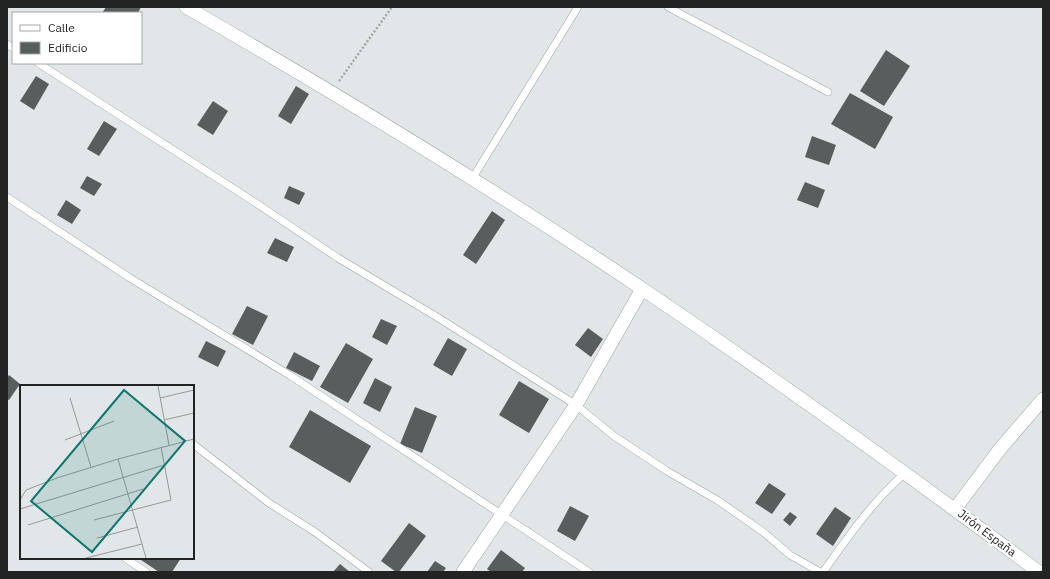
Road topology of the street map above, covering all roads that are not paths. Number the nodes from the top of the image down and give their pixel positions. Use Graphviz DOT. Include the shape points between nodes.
graph roads {
  1 [pos="186,7"];
  2 [pos="578,7"];
  3 [pos="668,7"];
  4 [pos="40,64"];
  5 [pos="828,92"];
  6 [pos="472,179"];
  7 [pos="7,196"];
  8 [pos="642,289"];
  9 [pos="1043,399"];
  10 [pos="576,405"];
  11 [pos="194,445"];
  12 [pos="905,473"];
  13 [pos="955,509"];
  14 [pos="503,515"];
  15 [pos="126,559"];
  16 [pos="146,572"];
  17 [pos="369,572"];
  18 [pos="463,572"];
  19 [pos="590,572"];
  20 [pos="822,572"];
  21 [pos="1039,572"];
  1 -- 6 [label="street, Jirón España"];
  2 -- 6 [label="lane"];
  3 -- 5 [label="lane"];
  4 -- 10 [label="lane" via="338,258 438,317"];
  6 -- 8 [label="street, Jirón España"];
  7 -- 14 [label="lane" via="130,278 291,376"];
  8 -- 10 [label="street"];
  8 -- 12 [label="street, Jirón España"];
  9 -- 13 [label="street" via="1000,449"];
  10 -- 14 [label="street"];
  10 -- 20 [label="lane" via="614,436 717,500 762,531 790,555"];
  11 -- 17 [label="lane" via="270,503"];
  12 -- 13 [label="street, Jirón España"];
  12 -- 20 [label="lane" via="868,510"];
  13 -- 21 [label="street, Jirón España"];
  14 -- 18 [label="street"];
  14 -- 19 [label="lane"];
  15 -- 16 [label="lane"];
}
